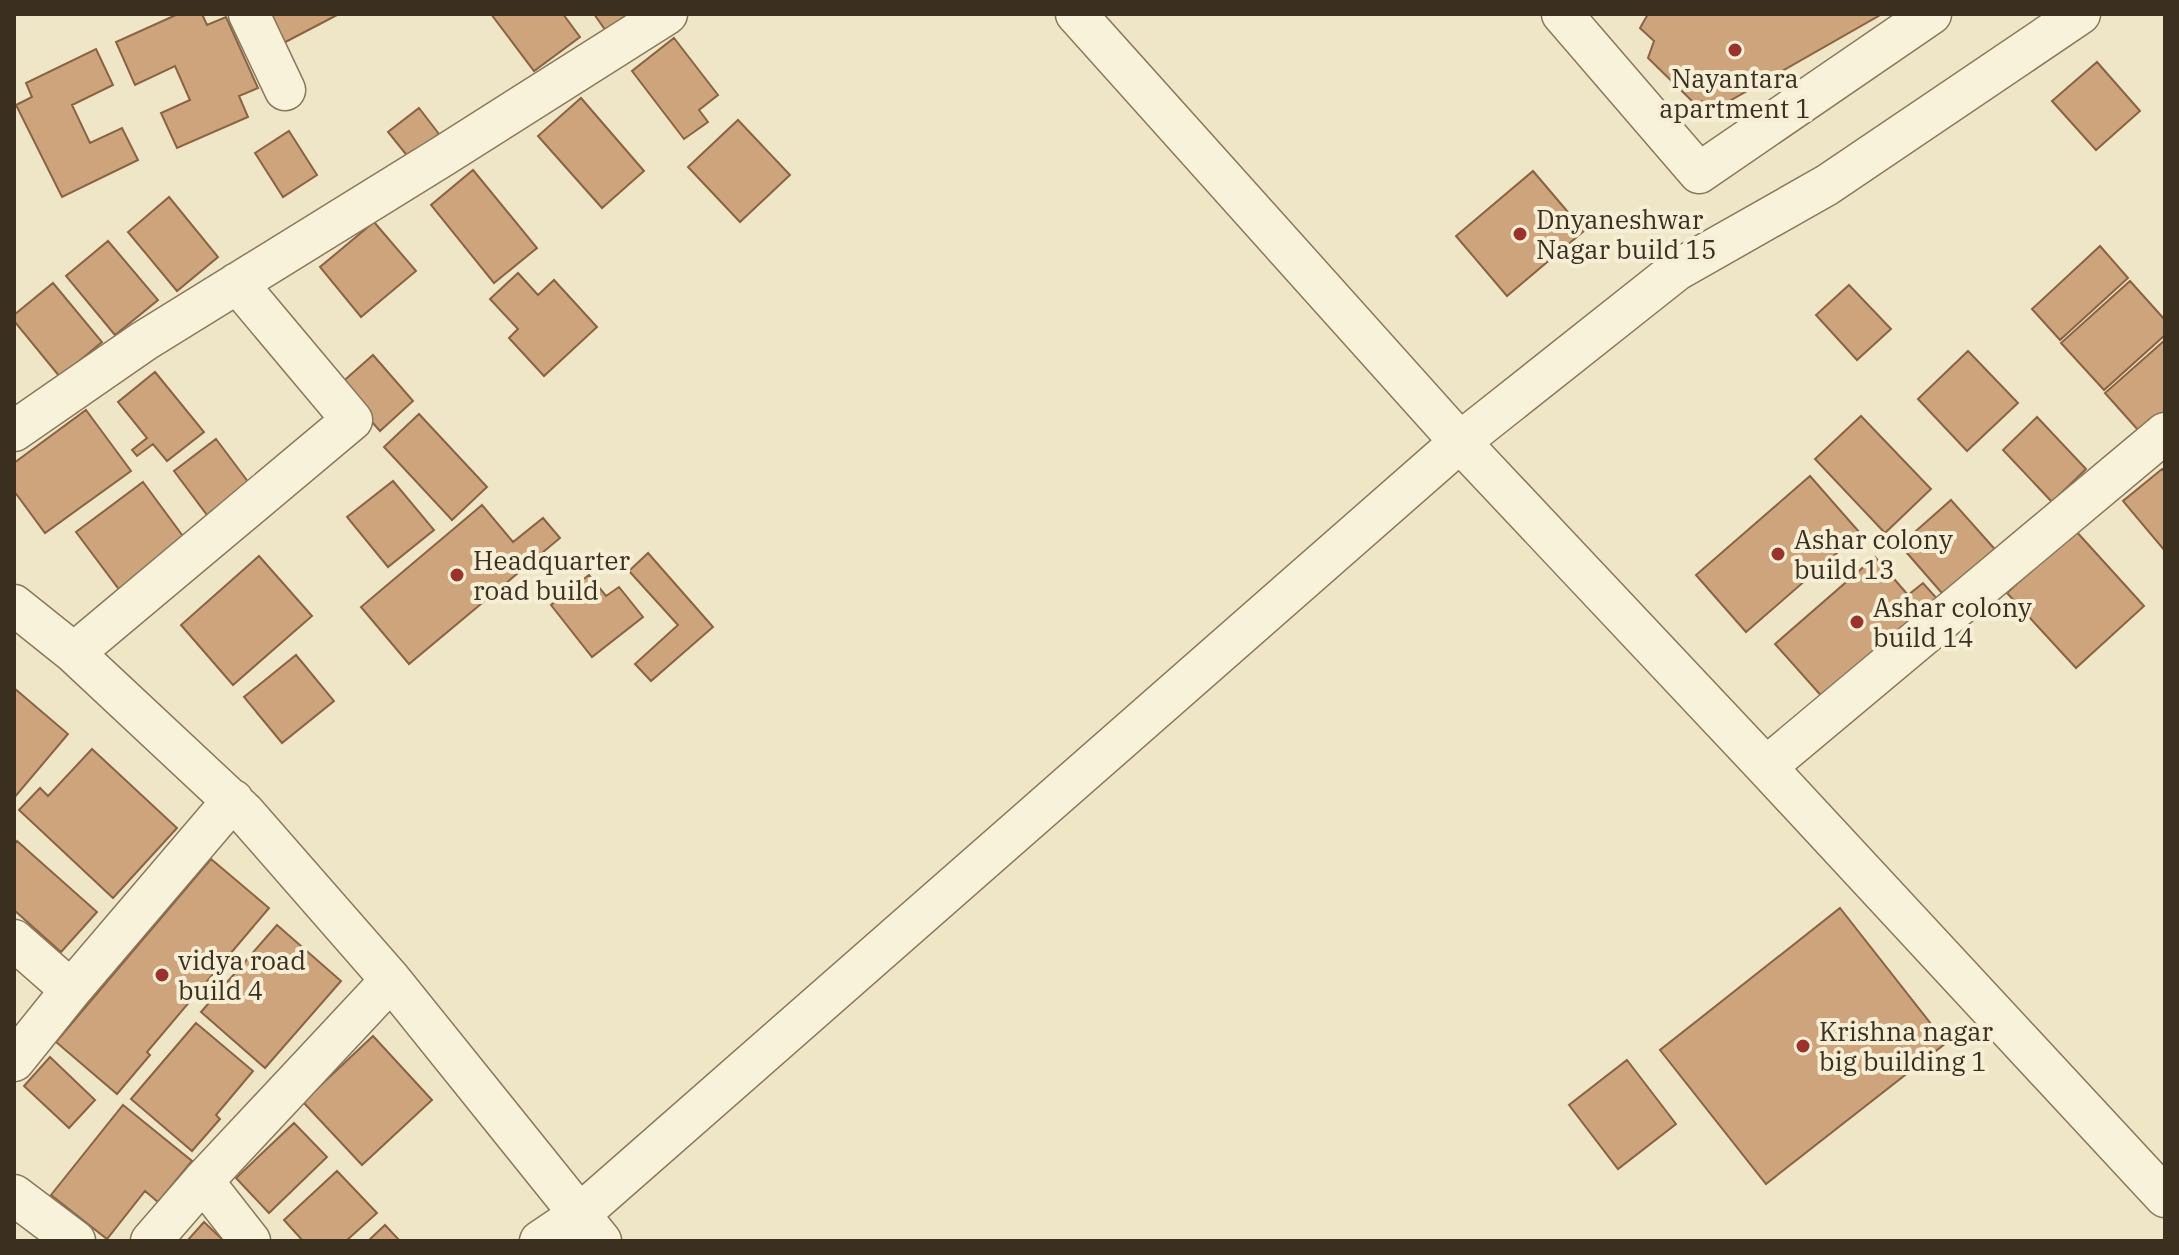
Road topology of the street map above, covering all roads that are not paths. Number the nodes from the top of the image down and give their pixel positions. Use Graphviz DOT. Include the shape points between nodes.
graph roads {
  1 [pos="249,14"];
  2 [pos="667,14"];
  3 [pos="1076,14"];
  4 [pos="1562,14"];
  5 [pos="1931,14"];
  6 [pos="2080,14"];
  7 [pos="285,90"];
  8 [pos="237,283"];
  9 [pos="14,431"];
  10 [pos="2165,433"];
  11 [pos="1460,442"];
  12 [pos="14,605"];
  13 [pos="74,653"];
  14 [pos="1766,767"];
  15 [pos="233,800"];
  16 [pos="14,940"];
  17 [pos="391,980"];
  18 [pos="71,990"];
  19 [pos="14,1061"];
  20 [pos="203,1181"];
  21 [pos="14,1195"];
  22 [pos="2165,1197"];
  23 [pos="590,1228"];
  24 [pos="75,1241"];
  25 [pos="151,1241"];
  26 [pos="250,1241"];
  27 [pos="540,1241"];
  1 -- 7 [label="street"];
  2 -- 8 [label="street"];
  3 -- 11 [label="street"];
  4 -- 5 [label="street" via="1699,173"];
  6 -- 11 [label="street" via="1827,185 1677,270"];
  8 -- 9 [label="street"];
  8 -- 13 [label="street" via="352,420"];
  10 -- 14 [label="street"];
  11 -- 14 [label="street"];
  11 -- 23 [label="street"];
  12 -- 13 [label="street"];
  13 -- 15 [label="street"];
  14 -- 22 [label="street"];
  15 -- 17 [label="street"];
  15 -- 18 [label="street"];
  16 -- 18 [label="street"];
  17 -- 20 [label="street"];
  17 -- 23 [label="street"];
  18 -- 19 [label="street"];
  20 -- 25 [label="street"];
  20 -- 26 [label="street"];
  21 -- 24 [label="street"];
  23 -- 27 [label="street"];
}
